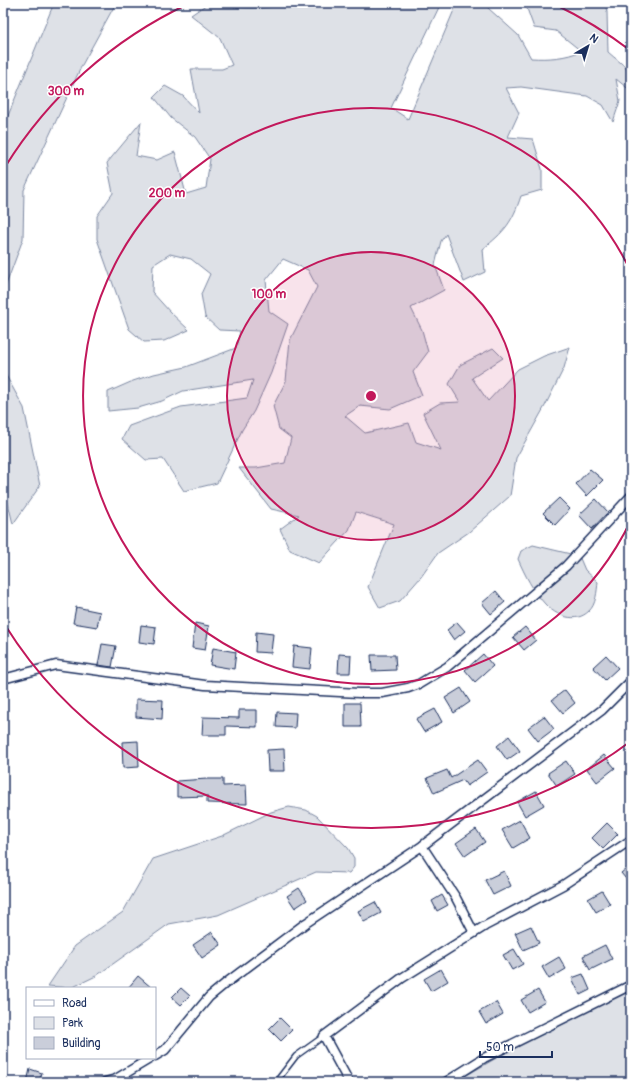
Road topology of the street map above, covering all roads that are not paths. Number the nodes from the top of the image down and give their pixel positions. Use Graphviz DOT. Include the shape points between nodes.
graph roads {
  1 [pos="631,496"];
  2 [pos="3,679"];
  3 [pos="631,681"];
  4 [pos="631,840"];
  5 [pos="422,846"];
  6 [pos="474,933"];
  7 [pos="631,985"];
  8 [pos="324,1036"];
  9 [pos="156,1055"];
  10 [pos="149,1059"];
  11 [pos="105,1082"];
  12 [pos="276,1082"];
  13 [pos="349,1082"];
  14 [pos="446,1082"];
  1 -- 2 [label="street" via="548,583 447,667 408,688 382,693 359,693 205,685 56,664"];
  3 -- 5 [label="street" via="602,710"];
  4 -- 6 [label="street" via="563,885"];
  5 -- 6 [label="street" via="456,898"];
  5 -- 9 [label="street" via="306,923 208,997 165,1050"];
  6 -- 8 [label="street" via="402,978"];
  7 -- 14 [label="street" via="484,1058"];
  8 -- 12 [label="lane" via="296,1056"];
  8 -- 13 [label="street"];
  10 -- 11 [label="street" via="116,1079"];
}
